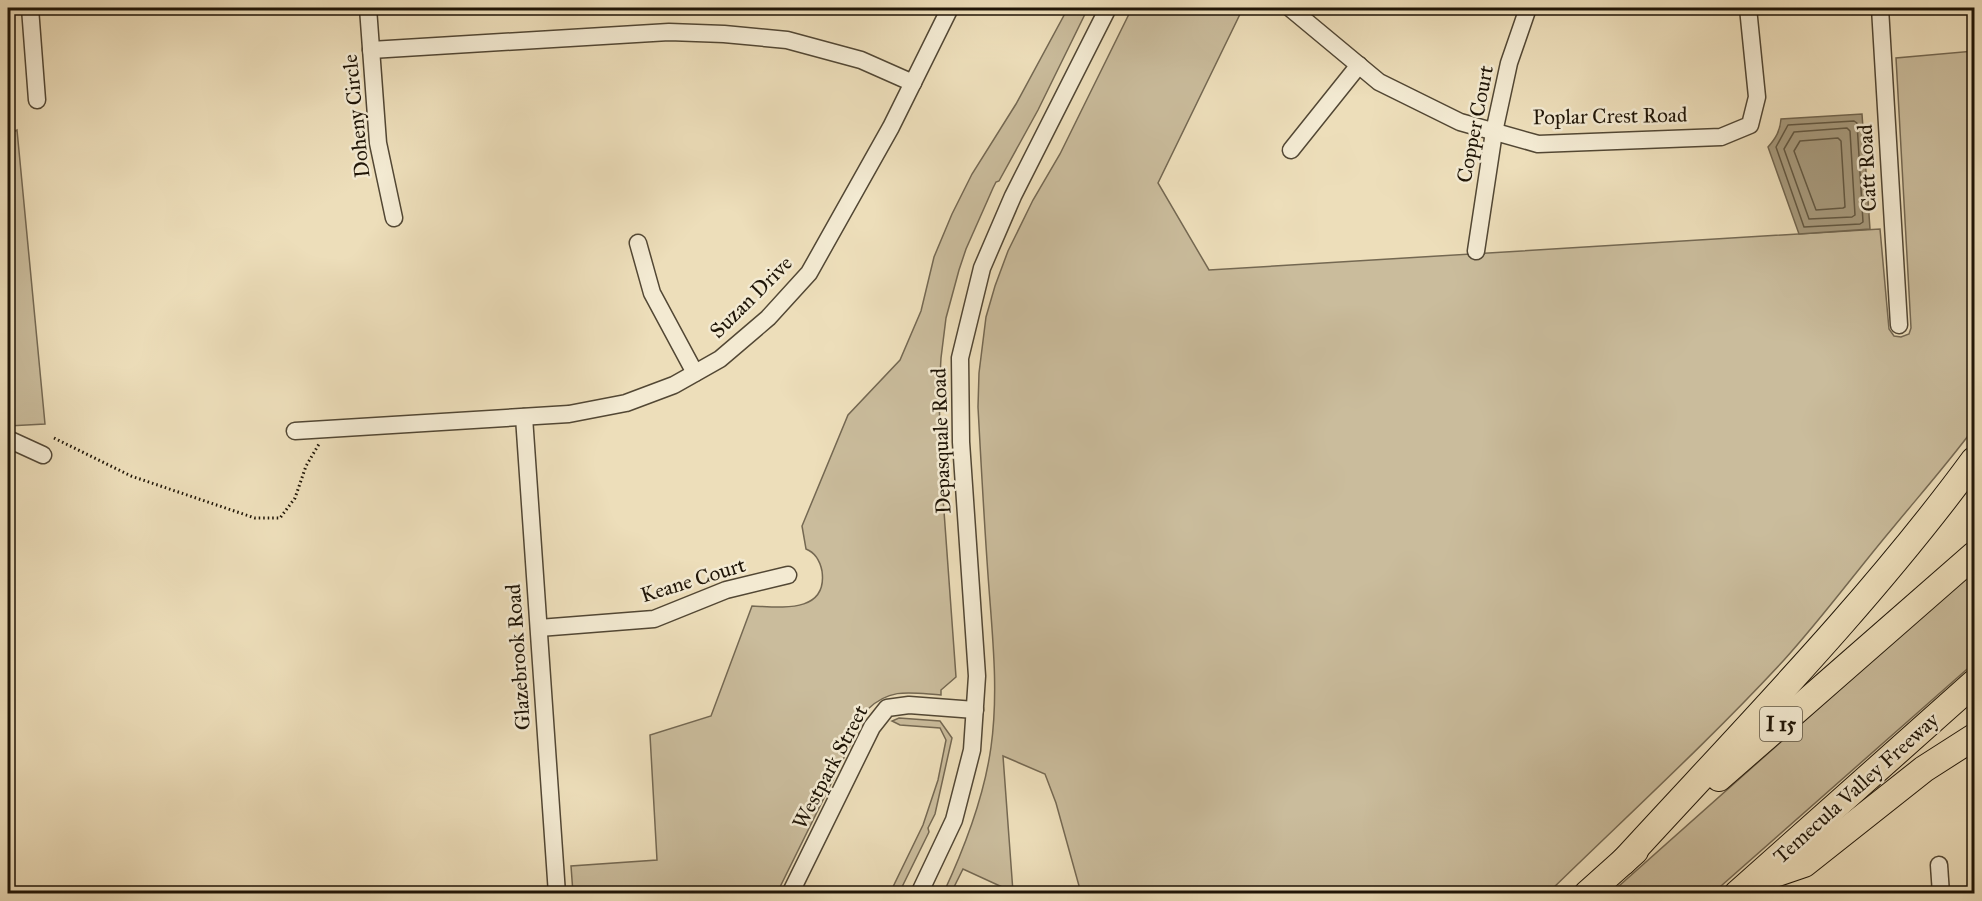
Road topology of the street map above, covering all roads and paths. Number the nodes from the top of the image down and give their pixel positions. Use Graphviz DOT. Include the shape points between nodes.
graph roads {
  1 [pos="30,8"];
  2 [pos="368,8"];
  3 [pos="950,8"];
  4 [pos="1108,8"];
  5 [pos="1290,8"];
  6 [pos="1528,8"];
  7 [pos="1748,8"];
  8 [pos="1880,8"];
  9 [pos="371,50"];
  10 [pos="1359,65"];
  11 [pos="913,83"];
  12 [pos="37,100"];
  13 [pos="1494,132"];
  14 [pos="1291,150"];
  15 [pos="394,219"];
  16 [pos="638,243"];
  17 [pos="1476,251"];
  18 [pos="1899,325"];
  19 [pos="695,373"];
  20 [pos="524,417"];
  21 [pos="327,429"];
  22 [pos="295,431"];
  23 [pos="54,438"];
  24 [pos="8,439"];
  25 [pos="43,455"];
  26 [pos="1974,460"];
  27 [pos="1974,555"];
  28 [pos="788,575"];
  29 [pos="539,628"];
  30 [pos="1974,683"];
  31 [pos="975,710"];
  32 [pos="1974,737"];
  33 [pos="1623,862"];
  34 [pos="1939,865"];
  35 [pos="1743,889"];
  36 [pos="557,894"];
  37 [pos="790,894"];
  38 [pos="919,894"];
  39 [pos="1587,894"];
  40 [pos="1941,894"];
  1 -- 12 [label="street"];
  2 -- 9 [label="street, Doheny Circle"];
  3 -- 11 [label="street, Suzan Drive"];
  4 -- 31 [label="street, Depasquale Road" via="1013,196 982,267 960,358 961,442 977,676"];
  5 -- 10 [label="street, Poplar Crest Road"];
  6 -- 13 [label="street, Copper Court" via="1509,63"];
  7 -- 13 [label="street, Poplar Crest Road" via="1757,97 1750,125 1720,137 1538,144"];
  8 -- 18 [label="street, Catt Road"];
  9 -- 11 [label="street" via="669,32 724,34 787,40 861,60"];
  9 -- 15 [label="street, Doheny Circle" via="378,143"];
  10 -- 13 [label="street, Poplar Crest Road" via="1378,82 1460,122"];
  10 -- 14 [label="street"];
  11 -- 19 [label="street, Suzan Drive" via="809,273 768,318 720,359"];
  13 -- 17 [label="street, Copper Court"];
  16 -- 19 [label="street" via="652,293"];
  19 -- 20 [label="street, Suzan Drive" via="627,403 569,414"];
  20 -- 21 [label="street, Suzan Drive"];
  20 -- 29 [label="street, Glazebrook Road"];
  21 -- 22 [label="street, Suzan Drive"];
  21 -- 23 [label="path" via="306,466 295,498 280,518 255,518 131,476"];
  24 -- 25 [label="street"];
  26 -- 33 [label="highway" via="1934,515 1832,635"];
  27 -- 33 [label="highway, I 15"];
  28 -- 29 [label="street, Keane Court" via="726,590 654,619"];
  29 -- 36 [label="street, Glazebrook Road"];
  30 -- 35 [label="highway, Temecula Valley Freeway"];
  31 -- 37 [label="street, Westpark Street" via="909,705 887,708 872,727"];
  31 -- 38 [label="street, Depasquale Road" via="972,750 954,820"];
  32 -- 35 [label="highway" via="1924,769 1804,864"];
  33 -- 39 [label="highway, I 15"];
  34 -- 40 [label="street"];
}
